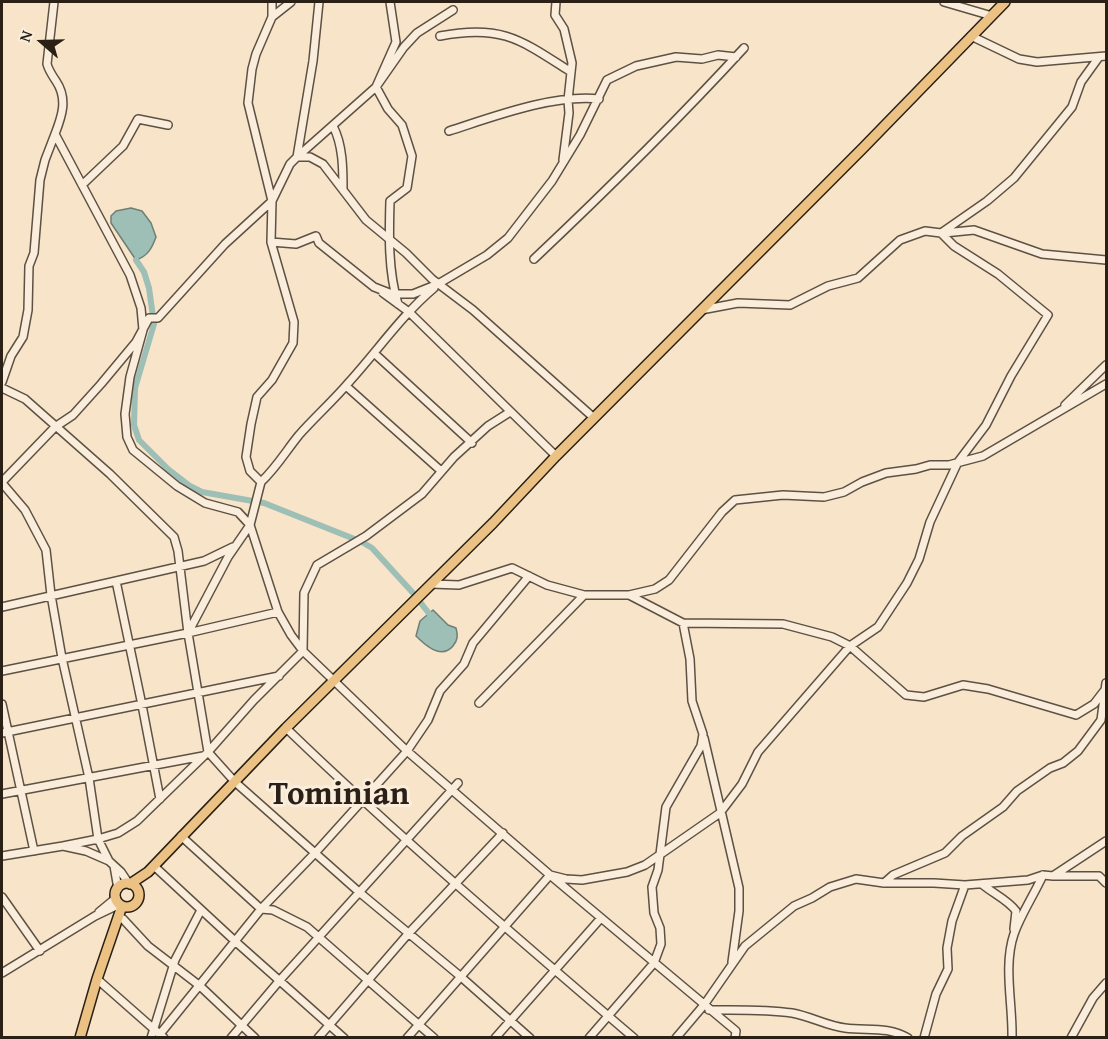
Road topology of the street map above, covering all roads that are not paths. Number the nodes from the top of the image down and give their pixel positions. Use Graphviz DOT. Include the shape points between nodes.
graph roads {
  1 [pos="54,2"];
  2 [pos="272,2"];
  3 [pos="291,2"];
  4 [pos="320,2"];
  5 [pos="390,2"];
  6 [pos="556,2"];
  7 [pos="944,2"];
  8 [pos="1005,2"];
  9 [pos="453,10"];
  10 [pos="992,16"];
  11 [pos="272,17"];
  12 [pos="440,36"];
  13 [pos="971,36"];
  14 [pos="744,48"];
  15 [pos="1103,56"];
  16 [pos="736,57"];
  17 [pos="571,72"];
  18 [pos="376,87"];
  19 [pos="599,99"];
  20 [pos="568,100"];
  21 [pos="168,125"];
  22 [pos="333,126"];
  23 [pos="449,132"];
  24 [pos="55,134"];
  25 [pos="297,157"];
  26 [pos="563,163"];
  27 [pos="82,184"];
  28 [pos="343,190"];
  29 [pos="272,201"];
  30 [pos="941,233"];
  31 [pos="389,238"];
  32 [pos="271,242"];
  33 [pos="534,259"];
  34 [pos="1107,260"];
  35 [pos="438,284"];
  36 [pos="374,287"];
  37 [pos="395,294"];
  38 [pos="398,304"];
  39 [pos="701,310"];
  40 [pos="409,312"];
  41 [pos="143,330"];
  42 [pos="374,353"];
  43 [pos="1107,365"];
  44 [pos="2,382"];
  45 [pos="1107,384"];
  46 [pos="346,386"];
  47 [pos="2,388"];
  48 [pos="510,412"];
  49 [pos="1053,417"];
  50 [pos="594,418"];
  51 [pos="56,427"];
  52 [pos="472,443"];
  53 [pos="556,456"];
  54 [pos="958,462"];
  55 [pos="440,471"];
  56 [pos="2,482"];
  57 [pos="261,482"];
  58 [pos="250,525"];
  59 [pos="236,545"];
  60 [pos="180,566"];
  61 [pos="529,576"];
  62 [pos="116,581"];
  63 [pos="431,584"];
  64 [pos="584,595"];
  65 [pos="629,595"];
  66 [pos="51,596"];
  67 [pos="2,607"];
  68 [pos="278,612"];
  69 [pos="683,622"];
  70 [pos="188,633"];
  71 [pos="129,644"];
  72 [pos="850,646"];
  73 [pos="303,651"];
  74 [pos="62,658"];
  75 [pos="2,671"];
  76 [pos="279,676"];
  77 [pos="334,681"];
  78 [pos="1107,683"];
  79 [pos="198,692"];
  80 [pos="1104,692"];
  81 [pos="478,703"];
  82 [pos="2,704"];
  83 [pos="142,705"];
  84 [pos="76,719"];
  85 [pos="1104,722"];
  86 [pos="286,728"];
  87 [pos="4,732"];
  88 [pos="703,734"];
  89 [pos="407,751"];
  90 [pos="205,754"];
  91 [pos="154,764"];
  92 [pos="89,778"];
  93 [pos="235,782"];
  94 [pos="458,783"];
  95 [pos="452,789"];
  96 [pos="20,790"];
  97 [pos="2,794"];
  98 [pos="160,799"];
  99 [pos="362,801"];
  100 [pos="720,813"];
  101 [pos="503,833"];
  102 [pos="181,836"];
  103 [pos="98,839"];
  104 [pos="407,839"];
  105 [pos="1107,841"];
  106 [pos="63,846"];
  107 [pos="34,851"];
  108 [pos="316,852"];
  109 [pos="659,855"];
  110 [pos="2,856"];
  111 [pos="111,863"];
  112 [pos="151,869"];
  113 [pos="550,875"];
  114 [pos="1043,875"];
  115 [pos="1053,876"];
  116 [pos="1106,882"];
  117 [pos="457,883"];
  118 [pos="884,883"];
  119 [pos="130,884"];
  120 [pos="965,885"];
  121 [pos="983,885"];
  122 [pos="359,891"];
  123 [pos="139,895"];
  124 [pos="2,897"];
  125 [pos="119,899"];
  126 [pos="133,905"];
  127 [pos="5,908"];
  128 [pos="261,909"];
  129 [pos="201,910"];
  130 [pos="601,918"];
  131 [pos="123,919"];
  132 [pos="505,925"];
  133 [pos="115,931"];
  134 [pos="408,934"];
  135 [pos="1013,935"];
  136 [pos="318,937"];
  137 [pos="236,942"];
  138 [pos="40,951"];
  139 [pos="654,963"];
  140 [pos="174,964"];
  141 [pos="732,965"];
  142 [pos="555,972"];
  143 [pos="2,973"];
  144 [pos="460,976"];
  145 [pos="97,979"];
  146 [pos="368,979"];
  147 [pos="280,980"];
  148 [pos="1107,982"];
  149 [pos="200,986"];
  150 [pos="706,1007"];
  151 [pos="1087,1013"];
  152 [pos="609,1016"];
  153 [pos="510,1020"];
  154 [pos="419,1023"];
  155 [pos="242,1024"];
  156 [pos="329,1024"];
  157 [pos="159,1033"];
  158 [pos="80,1038"];
  159 [pos="151,1038"];
  160 [pos="231,1038"];
  161 [pos="255,1038"];
  162 [pos="318,1038"];
  163 [pos="344,1038"];
  164 [pos="407,1038"];
  165 [pos="434,1038"];
  166 [pos="495,1038"];
  167 [pos="530,1038"];
  168 [pos="589,1038"];
  169 [pos="634,1038"];
  170 [pos="676,1038"];
  171 [pos="735,1038"];
  172 [pos="908,1038"];
  173 [pos="924,1038"];
  174 [pos="1012,1038"];
  175 [pos="1071,1038"];
  176 [pos="1078,1038"];
  1 -- 24 [label="street" via="47,64 64,101"];
  2 -- 11 [label="street"];
  3 -- 11 [label="street"];
  4 -- 25 [label="street"];
  5 -- 18 [label="street" via="396,42"];
  6 -- 17 [label="street" via="555,15 564,29"];
  7 -- 10 [label="street"];
  8 -- 10 [label="main road"];
  9 -- 18 [label="street" via="417,33"];
  10 -- 13 [label="main road"];
  11 -- 29 [label="street" via="256,54 248,103"];
  12 -- 17 [label="street" via="481,31 515,38"];
  13 -- 15 [label="street" via="1019,59 1037,62"];
  13 -- 39 [label="main road"];
  14 -- 16 [label="street"];
  15 -- 30 [label="street" via="1081,82 1072,107 1014,178"];
  16 -- 19 [label="street" via="676,57 636,66 607,80"];
  16 -- 33 [label="street"];
  17 -- 20 [label="street"];
  18 -- 22 [label="street"];
  18 -- 31 [label="street" via="402,125 412,156 407,188 390,201"];
  19 -- 20 [label="street"];
  19 -- 26 [label="street"];
  20 -- 23 [label="street" via="523,108"];
  20 -- 26 [label="street"];
  21 -- 27 [label="street" via="138,120 123,146"];
  22 -- 25 [label="street"];
  22 -- 28 [label="street" via="343,163"];
  24 -- 27 [label="street"];
  24 -- 44 [label="street" via="40,180 23,337"];
  25 -- 28 [label="street" via="310,157 323,164"];
  25 -- 29 [label="street"];
  26 -- 35 [label="street" via="508,238"];
  27 -- 41 [label="street" via="130,275 141,308"];
  28 -- 31 [label="street" via="366,220"];
  29 -- 32 [label="street"];
  29 -- 41 [label="street"];
  30 -- 34 [label="street" via="975,230 1042,254"];
  30 -- 39 [label="street" via="925,231 900,240 858,278 828,286 790,305 738,303"];
  30 -- 54 [label="street" via="1048,315 986,425"];
  31 -- 35 [label="street"];
  31 -- 37 [label="street"];
  32 -- 36 [label="street" via="296,244 315,236"];
  32 -- 57 [label="street" via="294,322 292,343 257,398 251,424 246,457 250,471"];
  35 -- 37 [label="street" via="413,294"];
  35 -- 40 [label="street"];
  35 -- 50 [label="street" via="473,310"];
  36 -- 37 [label="street"];
  36 -- 38 [label="street"];
  37 -- 38 [label="street"];
  38 -- 40 [label="street"];
  39 -- 50 [label="main road"];
  40 -- 42 [label="street"];
  40 -- 48 [label="street"];
  41 -- 51 [label="street" via="101,384 73,415"];
  41 -- 58 [label="street" via="125,414 127,437 134,450 177,486 206,503 238,512"];
  42 -- 46 [label="street"];
  42 -- 52 [label="street"];
  43 -- 49 [label="street"];
  45 -- 49 [label="street"];
  46 -- 55 [label="street"];
  46 -- 57 [label="street"];
  47 -- 51 [label="street" via="25,399"];
  48 -- 52 [label="street" via="488,426"];
  48 -- 53 [label="street"];
  49 -- 54 [label="street" via="983,456"];
  50 -- 53 [label="main road"];
  51 -- 56 [label="street"];
  51 -- 60 [label="street" via="169,531"];
  52 -- 55 [label="street"];
  53 -- 63 [label="main road"];
  54 -- 65 [label="street" via="886,473 824,497 783,495 735,500 669,580 655,589"];
  54 -- 72 [label="street" via="907,582 878,627"];
  55 -- 73 [label="street" via="422,494 366,536 317,565 304,593"];
  56 -- 66 [label="street" via="25,510 46,550"];
  57 -- 58 [label="street"];
  58 -- 59 [label="street"];
  58 -- 68 [label="street"];
  59 -- 60 [label="street" via="204,561"];
  59 -- 70 [label="street"];
  60 -- 62 [label="street"];
  60 -- 70 [label="street"];
  61 -- 63 [label="street" via="512,568 459,585"];
  61 -- 64 [label="street"];
  61 -- 89 [label="street" via="440,691 428,720"];
  62 -- 66 [label="street"];
  62 -- 71 [label="street"];
  63 -- 77 [label="main road"];
  64 -- 65 [label="street"];
  64 -- 81 [label="street"];
  65 -- 69 [label="street"];
  66 -- 67 [label="street"];
  66 -- 74 [label="street"];
  68 -- 70 [label="street"];
  68 -- 73 [label="street"];
  69 -- 72 [label="street" via="783,624"];
  69 -- 88 [label="street" via="692,701"];
  70 -- 71 [label="street"];
  70 -- 79 [label="street"];
  71 -- 74 [label="street"];
  71 -- 83 [label="street"];
  72 -- 80 [label="street" via="906,695 924,697 963,685 1076,715"];
  72 -- 100 [label="street" via="758,752 742,784"];
  73 -- 76 [label="street"];
  73 -- 77 [label="street"];
  74 -- 75 [label="street"];
  74 -- 84 [label="street"];
  76 -- 79 [label="street"];
  76 -- 90 [label="street"];
  77 -- 86 [label="main road"];
  77 -- 89 [label="street"];
  78 -- 80 [label="street"];
  79 -- 83 [label="street"];
  79 -- 90 [label="street"];
  80 -- 85 [label="street"];
  82 -- 87 [label="street"];
  83 -- 84 [label="street"];
  83 -- 91 [label="street"];
  84 -- 87 [label="street"];
  84 -- 92 [label="street"];
  85 -- 118 [label="street" via="1064,763 1017,791 945,853"];
  86 -- 93 [label="main road"];
  86 -- 99 [label="street"];
  87 -- 96 [label="street"];
  88 -- 100 [label="street"];
  88 -- 109 [label="street" via="701,746 666,807"];
  89 -- 95 [label="street"];
  89 -- 99 [label="street"];
  90 -- 91 [label="street"];
  90 -- 93 [label="street"];
  90 -- 98 [label="street"];
  91 -- 92 [label="street"];
  91 -- 98 [label="street"];
  92 -- 96 [label="street"];
  92 -- 103 [label="street"];
  93 -- 102 [label="main road"];
  93 -- 108 [label="street"];
  94 -- 95 [label="street"];
  95 -- 101 [label="street"];
  95 -- 104 [label="street"];
  96 -- 97 [label="street"];
  96 -- 107 [label="street"];
  98 -- 103 [label="street" via="137,821"];
  99 -- 104 [label="street"];
  99 -- 108 [label="street"];
  100 -- 109 [label="street"];
  100 -- 141 [label="street" via="739,888"];
  101 -- 113 [label="street"];
  101 -- 117 [label="street"];
  102 -- 112 [label="main road"];
  102 -- 128 [label="street"];
  103 -- 106 [label="street"];
  103 -- 111 [label="street"];
  104 -- 117 [label="street"];
  104 -- 122 [label="street"];
  105 -- 115 [label="street"];
  106 -- 107 [label="street"];
  106 -- 111 [label="street"];
  107 -- 110 [label="street"];
  108 -- 122 [label="street"];
  108 -- 128 [label="street"];
  109 -- 113 [label="street" via="645,865 602,878 566,879"];
  109 -- 139 [label="street" via="652,887 661,944"];
  111 -- 119 [label="street"];
  111 -- 125 [label="street"];
  112 -- 119 [label="main road"];
  112 -- 123 [label="main road"];
  112 -- 129 [label="street"];
  113 -- 130 [label="street"];
  113 -- 132 [label="street"];
  114 -- 115 [label="street"];
  114 -- 121 [label="street"];
  114 -- 135 [label="street"];
  115 -- 116 [label="street" via="1099,876"];
  117 -- 132 [label="street"];
  117 -- 134 [label="street"];
  118 -- 120 [label="street"];
  118 -- 141 [label="street" via="856,879 830,887 794,906 745,946"];
  119 -- 123 [label="main road"];
  119 -- 125 [label="main road" via="124,884"];
  120 -- 121 [label="street"];
  120 -- 173 [label="street" via="946,948 948,969 936,994"];
  121 -- 135 [label="street" via="1016,911"];
  122 -- 134 [label="street"];
  122 -- 136 [label="street"];
  123 -- 126 [label="main road"];
  124 -- 127 [label="street"];
  125 -- 126 [label="main road"];
  125 -- 133 [label="main road"];
  125 -- 138 [label="street"];
  126 -- 131 [label="main road"];
  127 -- 138 [label="street"];
  128 -- 136 [label="street" via="299,922"];
  128 -- 137 [label="street"];
  129 -- 137 [label="street"];
  129 -- 140 [label="street"];
  130 -- 139 [label="street"];
  130 -- 142 [label="street"];
  131 -- 133 [label="main road"];
  131 -- 140 [label="street" via="148,946"];
  132 -- 142 [label="street"];
  132 -- 144 [label="street"];
  133 -- 145 [label="main road"];
  134 -- 144 [label="street"];
  134 -- 146 [label="street"];
  135 -- 174 [label="street" via="1009,997"];
  136 -- 146 [label="street"];
  136 -- 147 [label="street"];
  137 -- 147 [label="street"];
  137 -- 149 [label="street"];
  138 -- 143 [label="street"];
  139 -- 150 [label="street"];
  139 -- 152 [label="street"];
  140 -- 149 [label="street"];
  140 -- 157 [label="street"];
  141 -- 150 [label="street"];
  142 -- 152 [label="street"];
  142 -- 153 [label="street"];
  144 -- 153 [label="street"];
  144 -- 154 [label="street"];
  145 -- 157 [label="street"];
  145 -- 158 [label="main road"];
  146 -- 154 [label="street"];
  146 -- 156 [label="street"];
  147 -- 155 [label="street"];
  147 -- 156 [label="street"];
  148 -- 151 [label="street"];
  149 -- 155 [label="street"];
  149 -- 157 [label="street"];
  150 -- 170 [label="street"];
  150 -- 171 [label="street" via="736,1031"];
  150 -- 172 [label="street" via="794,1013 842,1028 882,1029"];
  151 -- 175 [label="street"];
  151 -- 176 [label="street"];
  152 -- 168 [label="street"];
  152 -- 169 [label="street"];
  153 -- 166 [label="street"];
  153 -- 167 [label="street"];
  154 -- 164 [label="street"];
  154 -- 165 [label="street"];
  155 -- 160 [label="street"];
  155 -- 161 [label="street"];
  156 -- 162 [label="street"];
  156 -- 163 [label="street"];
  157 -- 159 [label="street"];
}
